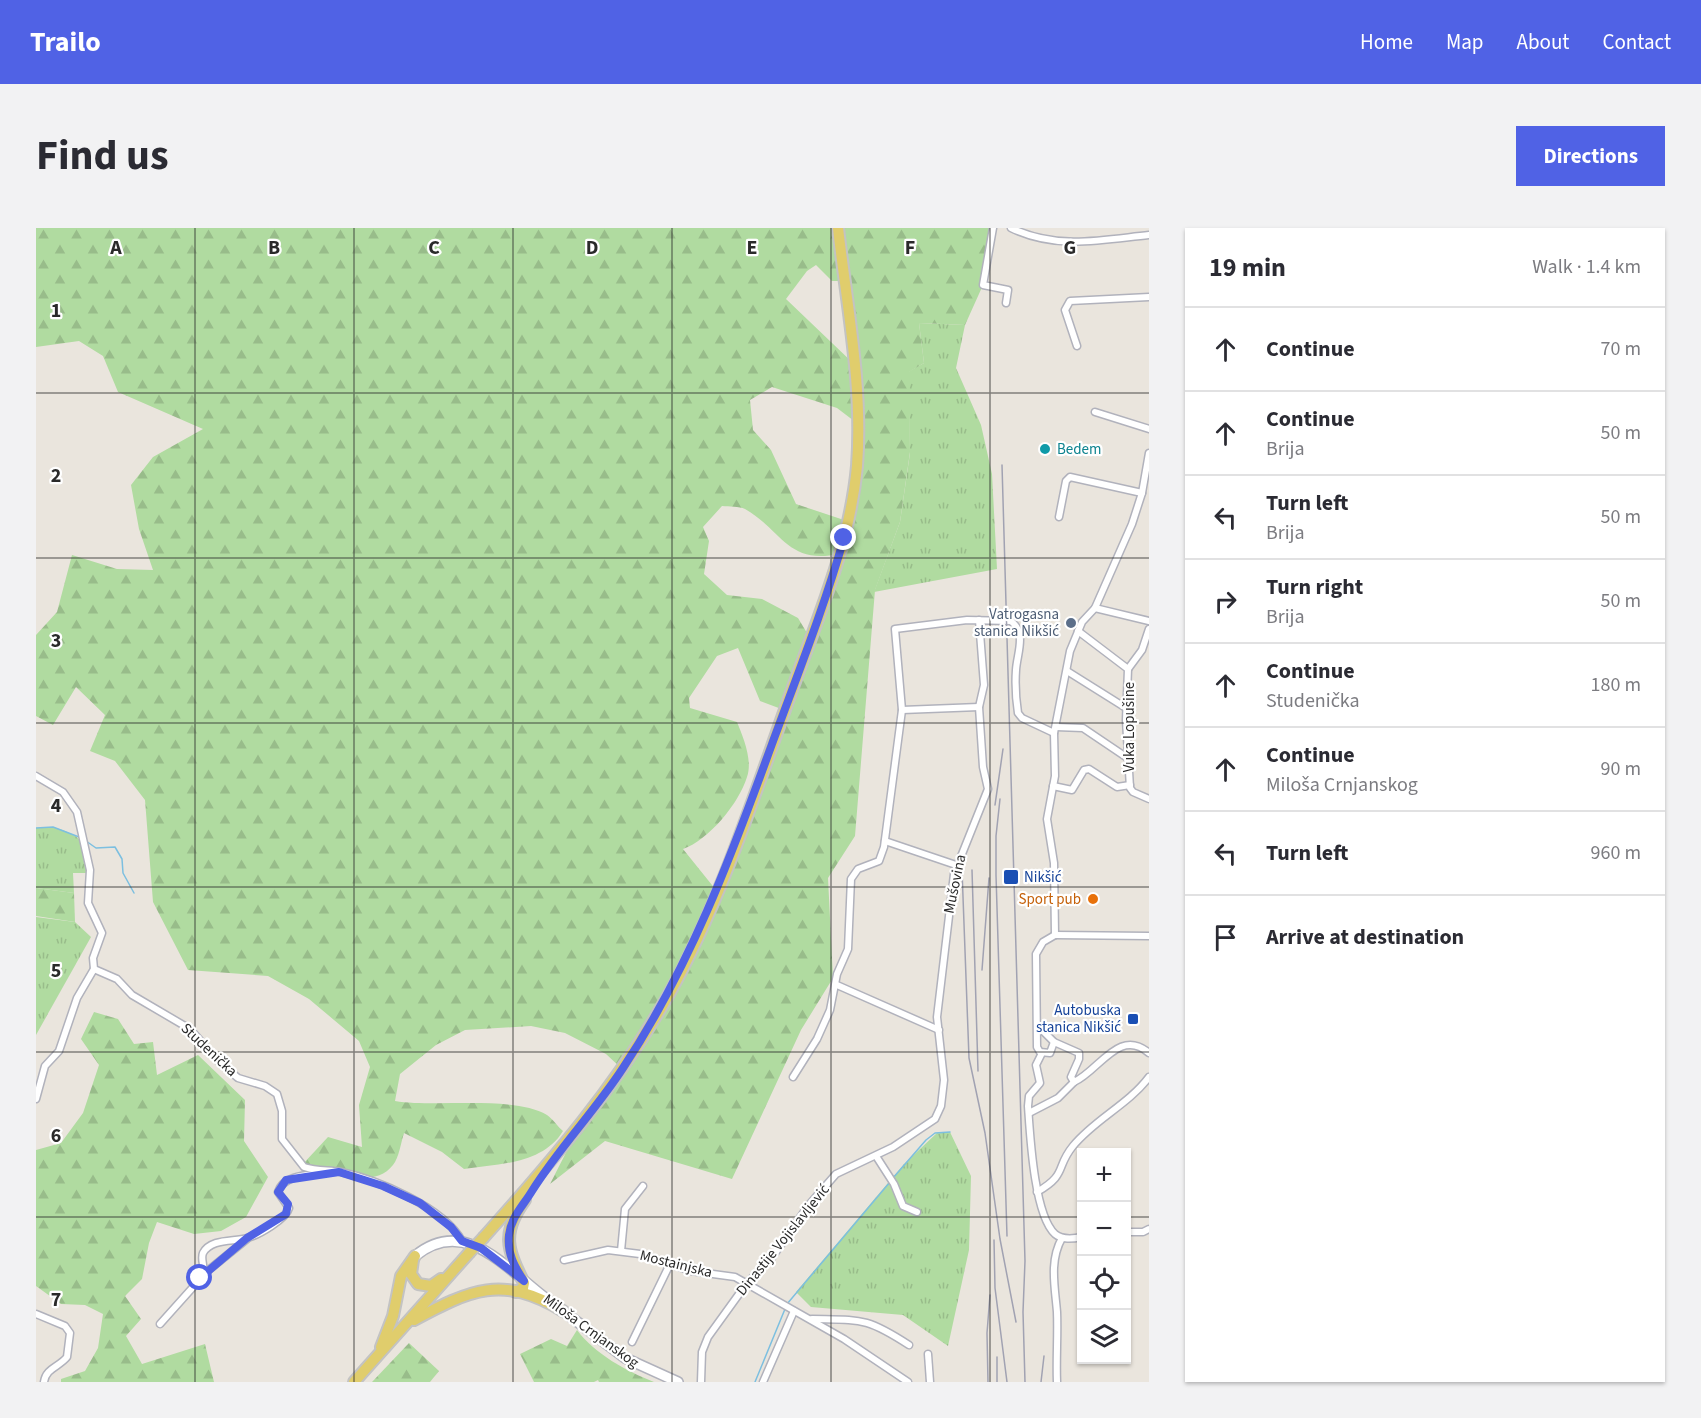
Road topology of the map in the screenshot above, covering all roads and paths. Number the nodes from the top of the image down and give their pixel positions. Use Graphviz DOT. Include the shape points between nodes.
graph roads {
  1 [pos="838,228"];
  2 [pos="993,228"];
  3 [pos="1011,228"];
  4 [pos="1149,235"];
  5 [pos="1149,297"];
  6 [pos="1006,303"];
  7 [pos="1077,346"];
  8 [pos="1095,412"];
  9 [pos="1149,429"];
  10 [pos="1149,453"];
  11 [pos="1147,477"];
  12 [pos="1142,493"];
  13 [pos="1059,517"];
  14 [pos="1095,608"];
  15 [pos="979,620"];
  16 [pos="1149,621"];
  17 [pos="1149,629"];
  18 [pos="1078,631"];
  19 [pos="1128,669"];
  20 [pos="1067,671"];
  21 [pos="980,707"];
  22 [pos="1126,708"];
  23 [pos="902,710"];
  24 [pos="1055,730"];
  25 [pos="1129,759"];
  26 [pos="36,776"];
  27 [pos="1130,785"];
  28 [pos="1053,786"];
  29 [pos="1149,799"];
  30 [pos="885,841"];
  31 [pos="956,865"];
  32 [pos="1054,934"];
  33 [pos="1149,936"];
  34 [pos="94,969"];
  35 [pos="837,985"];
  36 [pos="1039,1026"];
  37 [pos="939,1030"];
  38 [pos="1054,1042"];
  39 [pos="1042,1053"];
  40 [pos="1149,1053"];
  41 [pos="793,1077"];
  42 [pos="1149,1077"];
  43 [pos="1074,1082"];
  44 [pos="36,1099"];
  45 [pos="1029,1113"];
  46 [pos="876,1156"];
  47 [pos="330,1172"];
  48 [pos="539,1177"];
  49 [pos="643,1186"];
  50 [pos="1037,1192"];
  51 [pos="917,1212"];
  52 [pos="1149,1229"];
  53 [pos="1131,1232"];
  54 [pos="1077,1237"];
  55 [pos="247,1238"];
  56 [pos="1062,1238"];
  57 [pos="462,1241"];
  58 [pos="621,1251"];
  59 [pos="468,1255"];
  60 [pos="415,1256"];
  61 [pos="564,1260"];
  62 [pos="670,1264"];
  63 [pos="205,1273"];
  64 [pos="524,1281"];
  65 [pos="747,1283"];
  66 [pos="516,1292"];
  67 [pos="563,1311"];
  68 [pos="793,1311"];
  69 [pos="36,1314"];
  70 [pos="808,1319"];
  71 [pos="160,1324"];
  72 [pos="405,1325"];
  73 [pos="632,1341"];
  74 [pos="909,1345"];
  75 [pos="928,1354"];
  76 [pos="378,1355"];
  77 [pos="44,1382"];
  78 [pos="354,1382"];
  79 [pos="678,1382"];
  80 [pos="701,1382"];
  81 [pos="763,1382"];
  82 [pos="908,1382"];
  83 [pos="930,1382"];
  84 [pos="1057,1382"];
  1 -- 48 [label="main road" via="855,364 858,428 852,500 836,565 715,896 688,956 617,1078"];
  2 -- 6 [label="street" via="983,285 1008,290"];
  3 -- 4 [label="street" via="1032,238 1066,243"];
  5 -- 7 [label="street" via="1070,301 1065,310"];
  8 -- 9 [label="street"];
  10 -- 11 [label="street"];
  11 -- 12 [label="street"];
  12 -- 13 [label="street" via="1070,477"];
  12 -- 14 [label="street"];
  14 -- 16 [label="street"];
  14 -- 18 [label="street"];
  15 -- 21 [label="street" via="984,685"];
  15 -- 23 [label="street" via="894,629"];
  15 -- 24 [label="street" via="1006,619 1017,628 1018,713"];
  17 -- 19 [label="street" via="1142,650"];
  18 -- 19 [label="street, Vuka Lopušine"];
  18 -- 20 [label="street"];
  19 -- 22 [label="street, Vuka Lopušine"];
  20 -- 22 [label="street"];
  20 -- 24 [label="street"];
  21 -- 23 [label="street"];
  21 -- 31 [label="street, Mušovina" via="987,795"];
  22 -- 25 [label="street, Vuka Lopušine"];
  23 -- 30 [label="street"];
  24 -- 25 [label="street" via="1083,728"];
  24 -- 28 [label="street"];
  25 -- 27 [label="street, Vuka Lopušine"];
  26 -- 34 [label="street" via="69,799 77,812 90,870 88,903 102,933 93,958"];
  27 -- 28 [label="street" via="1118,787 1084,770 1072,790"];
  27 -- 29 [label="street, Vuka Lopušine" via="1133,792"];
  28 -- 32 [label="street" via="1047,819 1054,863"];
  30 -- 31 [label="street"];
  30 -- 35 [label="street" via="879,861 858,869 851,879 848,949 837,974"];
  31 -- 37 [label="street, Mušovina" via="943,949"];
  32 -- 33 [label="street"];
  32 -- 36 [label="street" via="1036,954"];
  34 -- 44 [label="street" via="77,998 59,1051 45,1065"];
  34 -- 47 [label="street, Studenička" via="117,979 132,995 190,1029 238,1078 271,1089 281,1103 281,1135 287,1148 304,1167"];
  35 -- 37 [label="street"];
  35 -- 41 [label="street" via="817,1039"];
  36 -- 38 [label="street"];
  36 -- 39 [label="street" via="1037,1047"];
  37 -- 46 [label="street, Dinastije Vojislavljević" via="944,1080 939,1113"];
  38 -- 39 [label="street" via="1050,1053"];
  38 -- 43 [label="street" via="1079,1053 1071,1077"];
  39 -- 45 [label="street" via="1036,1065 1040,1083 1029,1096"];
  40 -- 43 [label="street" via="1135,1045 1119,1047"];
  42 -- 50 [label="street" via="1074,1144 1057,1178"];
  43 -- 45 [label="street" via="1058,1098"];
  45 -- 50 [label="street"];
  46 -- 51 [label="street" via="903,1206"];
  46 -- 65 [label="street, Dinastije Vojislavljević" via="836,1174 771,1259"];
  47 -- 55 [label="street" via="286,1180 278,1192 288,1204 288,1212"];
  47 -- 57 [label="street, Studenička" via="360,1178 420,1203 451,1227"];
  48 -- 59 [label="main road, bridge"];
  48 -- 64 [label="main road" via="514,1217 509,1236 512,1261"];
  49 -- 58 [label="street" via="625,1209"];
  50 -- 56 [label="street" via="1053,1233"];
  52 -- 53 [label="street"];
  54 -- 56 [label="street"];
  55 -- 63 [label="street"];
  55 -- 63 [label="street" via="211,1245 202,1257"];
  56 -- 84 [label="street" via="1056,1249 1053,1285"];
  57 -- 60 [label="main road" via="436,1243"];
  57 -- 64 [label="main road, Miloša Crnjanskog" via="481,1248"];
  58 -- 61 [label="street, Mostainjska" via="608,1250"];
  58 -- 62 [label="street, Mostainjska"];
  59 -- 60 [label="main road" via="436,1283 425,1286 411,1276"];
  59 -- 72 [label="main road"];
  60 -- 76 [label="main road" via="401,1276 392,1320"];
  62 -- 65 [label="street, Mostainjska"];
  62 -- 73 [label="street"];
  63 -- 71 [label="street"];
  64 -- 66 [label="main road" via="523,1288"];
  64 -- 67 [label="main road, Miloša Crnjanskog"];
  65 -- 68 [label="street, Mostainjska"];
  65 -- 80 [label="street, Dinastije Vojislavljević" via="708,1337 702,1352"];
  66 -- 67 [label="main road"];
  66 -- 72 [label="main road" via="491,1290 461,1296"];
  67 -- 79 [label="main road, Miloša Crnjanskog" via="625,1358"];
  68 -- 70 [label="street"];
  68 -- 81 [label="street"];
  69 -- 77 [label="street" via="65,1326 70,1333 66,1357 45,1376"];
  70 -- 74 [label="street" via="861,1320"];
  70 -- 82 [label="street"];
  72 -- 76 [label="main road"];
  75 -- 83 [label="street"];
  76 -- 78 [label="main road"];
}
